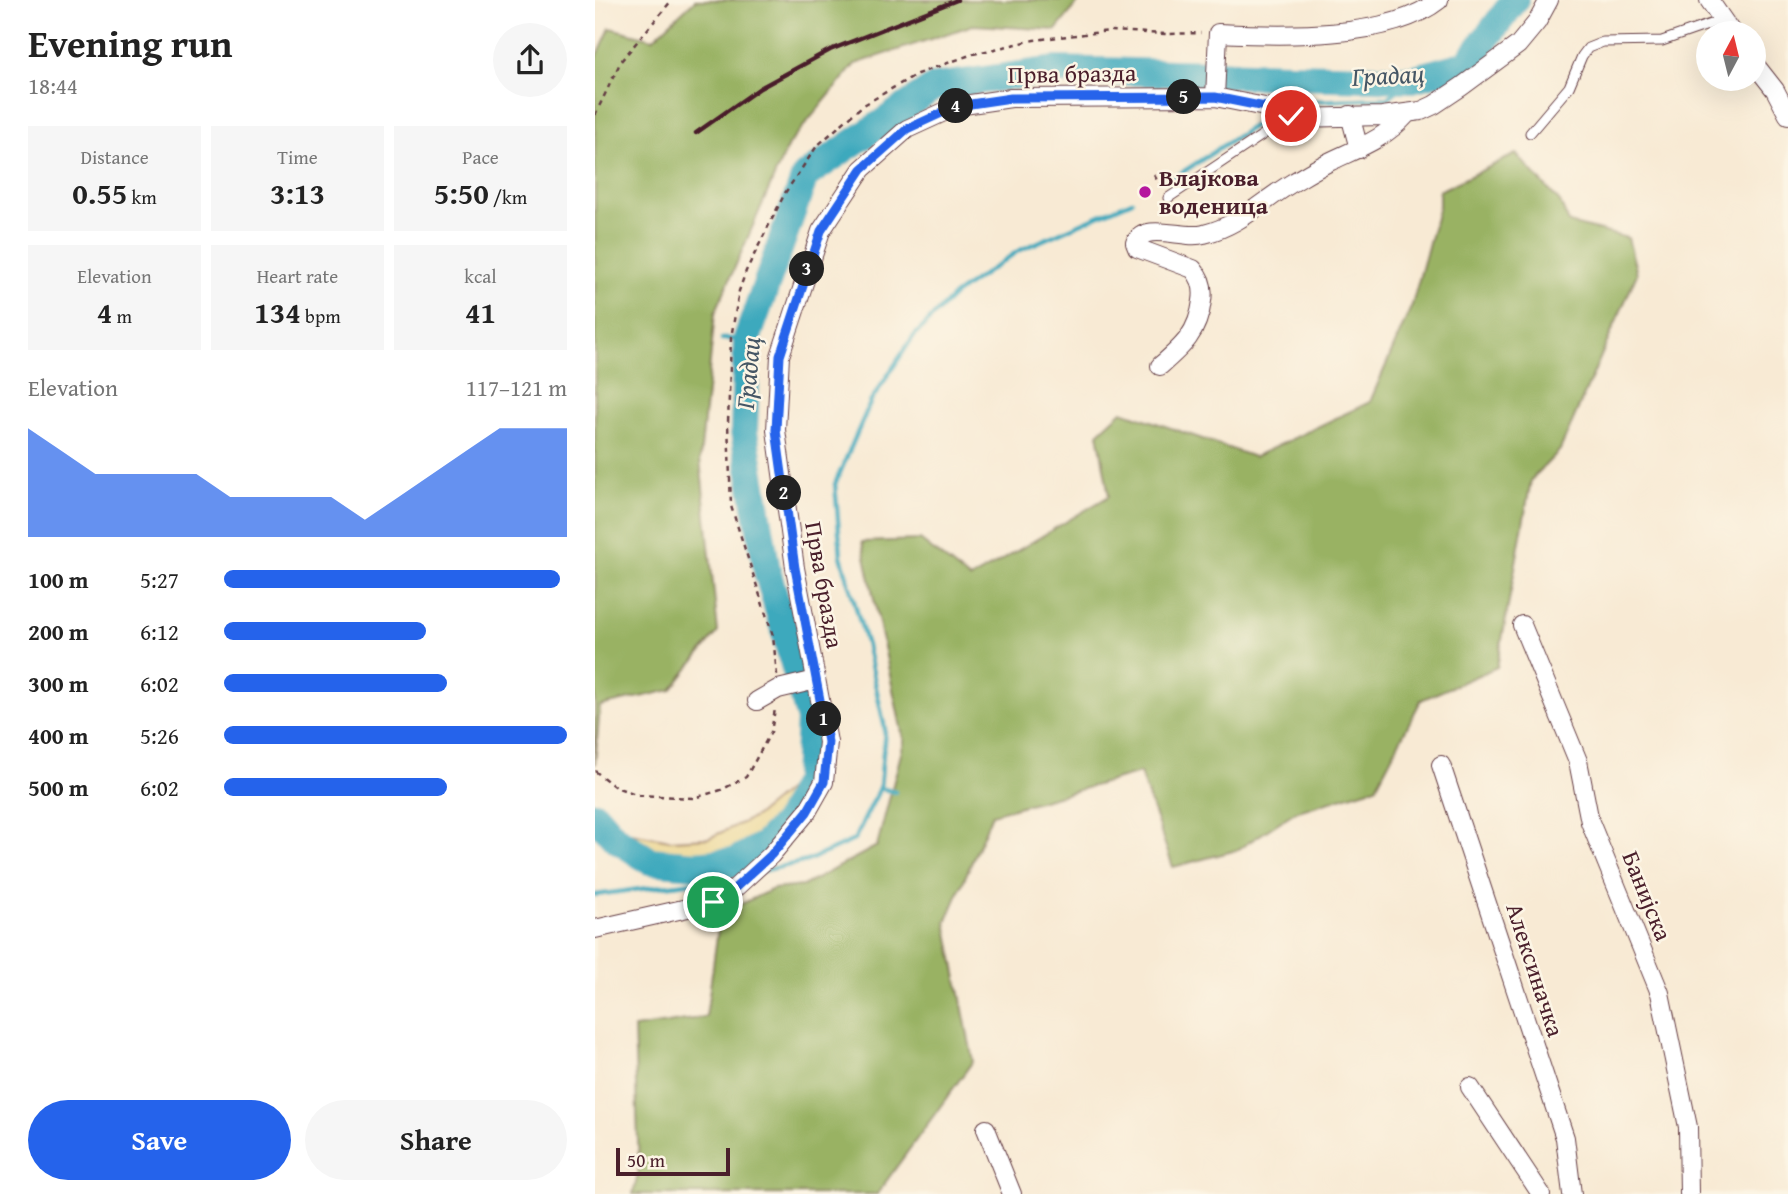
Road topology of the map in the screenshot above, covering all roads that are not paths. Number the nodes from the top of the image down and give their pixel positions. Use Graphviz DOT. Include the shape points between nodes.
graph roads {
  1 [pos="1439,0"];
  2 [pos="1549,0"];
  3 [pos="1709,0"];
  4 [pos="1723,21"];
  5 [pos="1696,34"];
  6 [pos="1766,79"];
  7 [pos="1215,91"];
  8 [pos="1407,114"];
  9 [pos="1350,115"];
  10 [pos="1788,115"];
  11 [pos="1291,116"];
  12 [pos="1530,133"];
  13 [pos="1359,149"];
  14 [pos="1168,198"];
  15 [pos="1160,366"];
  16 [pos="1522,625"];
  17 [pos="816,680"];
  18 [pos="757,701"];
  19 [pos="1441,765"];
  20 [pos="595,929"];
  21 [pos="1470,1087"];
  22 [pos="986,1129"];
  23 [pos="1012,1194"];
  24 [pos="1541,1194"];
  25 [pos="1572,1194"];
  26 [pos="1689,1194"];
  1 -- 7 [label="street" via="1392,23 1318,34 1218,39"];
  2 -- 8 [label="street, Прва бразда" via="1518,45 1434,105"];
  3 -- 4 [label="street"];
  5 -- 12 [label="lane" via="1662,41 1603,42 1588,48 1569,87"];
  6 -- 10 [label="street"];
  7 -- 11 [label="street, Прва бразда"];
  7 -- 17 [label="street, Прва бразда" via="1134,100 1011,98 957,106 907,129 862,169 821,231 780,356 776,430"];
  8 -- 9 [label="street, Прва бразда"];
  8 -- 13 [label="street" via="1397,126"];
  9 -- 11 [label="street, Прва бразда"];
  9 -- 13 [label="street"];
  11 -- 14 [label="lane"];
  13 -- 15 [label="street" via="1288,185 1219,231 1194,237 1153,231 1136,239 1137,248 1193,269 1203,291 1197,327"];
  16 -- 26 [label="street, Банијска" via="1578,761 1590,822 1660,993 1688,1128"];
  17 -- 18 [label="street" via="778,689"];
  17 -- 20 [label="street, Прва бразда" via="828,742 824,782 807,812 771,855 713,902"];
  19 -- 25 [label="street, Алексиначка" via="1565,1139"];
  21 -- 24 [label="street"];
  22 -- 23 [label="street"];
}
